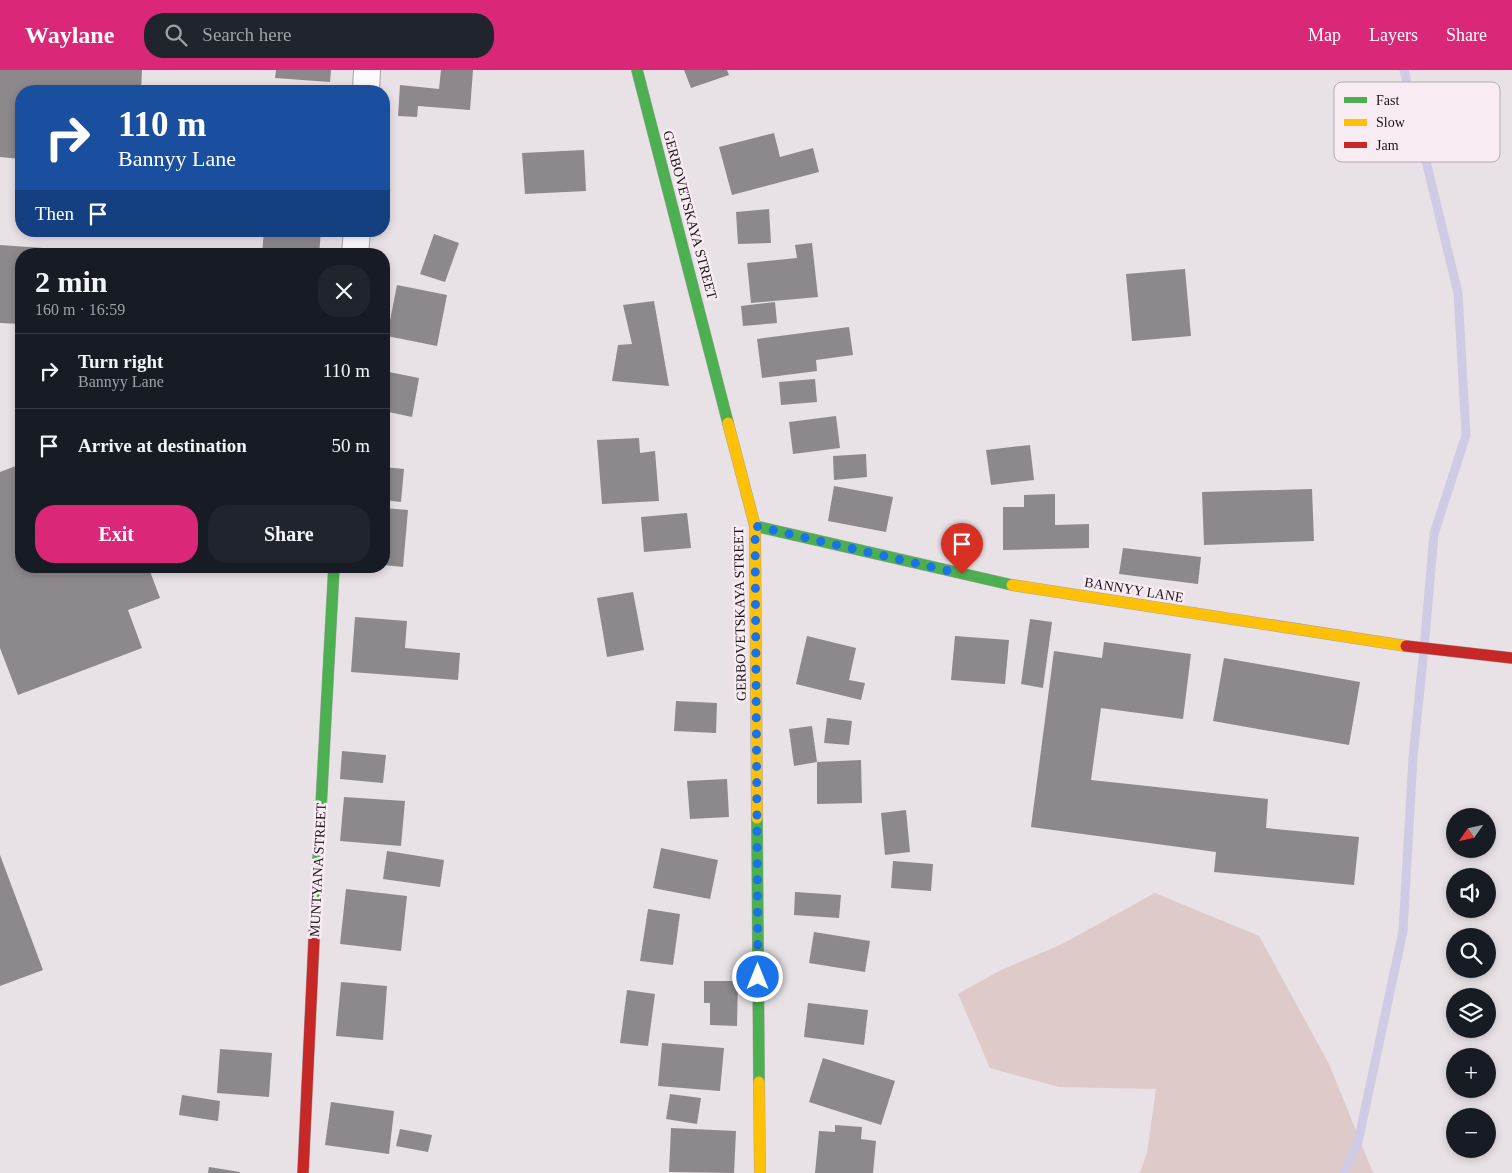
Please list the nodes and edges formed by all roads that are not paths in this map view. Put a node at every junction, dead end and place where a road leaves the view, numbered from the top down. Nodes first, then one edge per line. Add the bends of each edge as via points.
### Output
1 (368, 70) edge
2 (637, 70) edge
3 (367, 85) edge
4 (755, 526) junction
5 (334, 573) edge
6 (1512, 658) edge
7 (303, 1173) edge
8 (760, 1173) edge

1 - 3 street
2 - 4 street, GERBOVETSKAYA STREET
4 - 6 street, BANNYY LANE via 1019,588 1399,645
4 - 8 street, GERBOVETSKAYA STREET
5 - 7 street, MUNTYANA STREET

